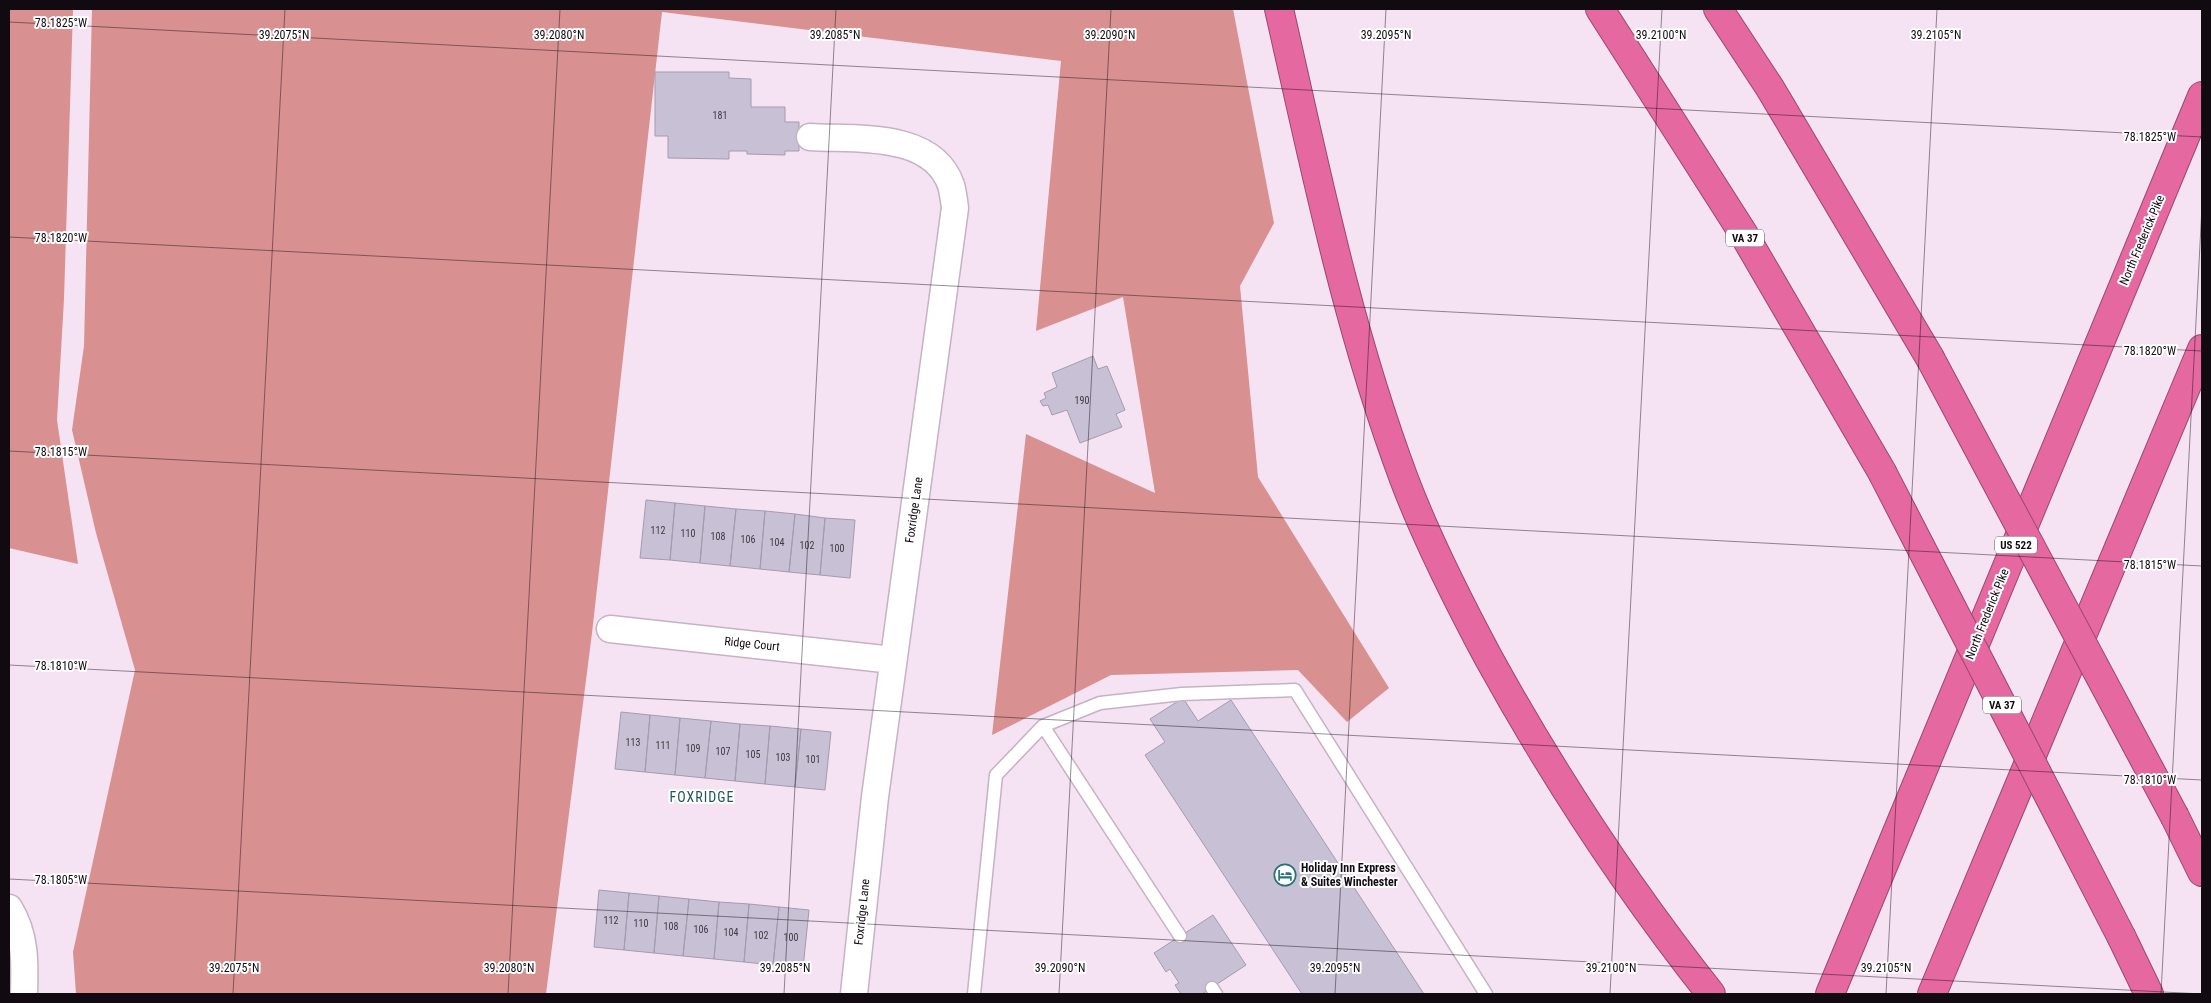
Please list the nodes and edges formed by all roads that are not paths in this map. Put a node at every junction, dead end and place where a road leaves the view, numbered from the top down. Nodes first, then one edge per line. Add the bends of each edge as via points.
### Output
1 (1279, 9) edge
2 (1600, 9) edge
3 (1718, 9) edge
4 (2202, 96) edge
5 (810, 137) dead end
6 (2202, 349) edge
7 (610, 629) dead end
8 (893, 660) junction
9 (1043, 726) junction
10 (2202, 872) edge
11 (9, 908) edge
12 (1180, 936) dead end
13 (24, 994) edge
14 (854, 994) edge
15 (974, 994) edge
16 (1486, 994) edge
17 (1711, 994) edge
18 (1830, 994) edge
19 (1932, 994) edge
20 (2149, 994) edge

1 - 17 highway via 1337,262 1366,363 1404,479 1448,582 1552,770 1608,855
2 - 20 highway, VA 37, bridge via 1742,233 1882,472
3 - 10 highway, bridge via 1770,88 1930,358
4 - 18 highway, North Frederick Pike / US 522
5 - 8 street, Foxridge Lane via 904,143 926,152 942,168 951,185 955,208
6 - 19 highway
7 - 8 street, Ridge Court
8 - 14 street, Foxridge Lane
9 - 12 lane
9 - 15 lane via 996,775
9 - 16 lane via 1100,703 1182,694 1295,690
11 - 13 street via 26,957

